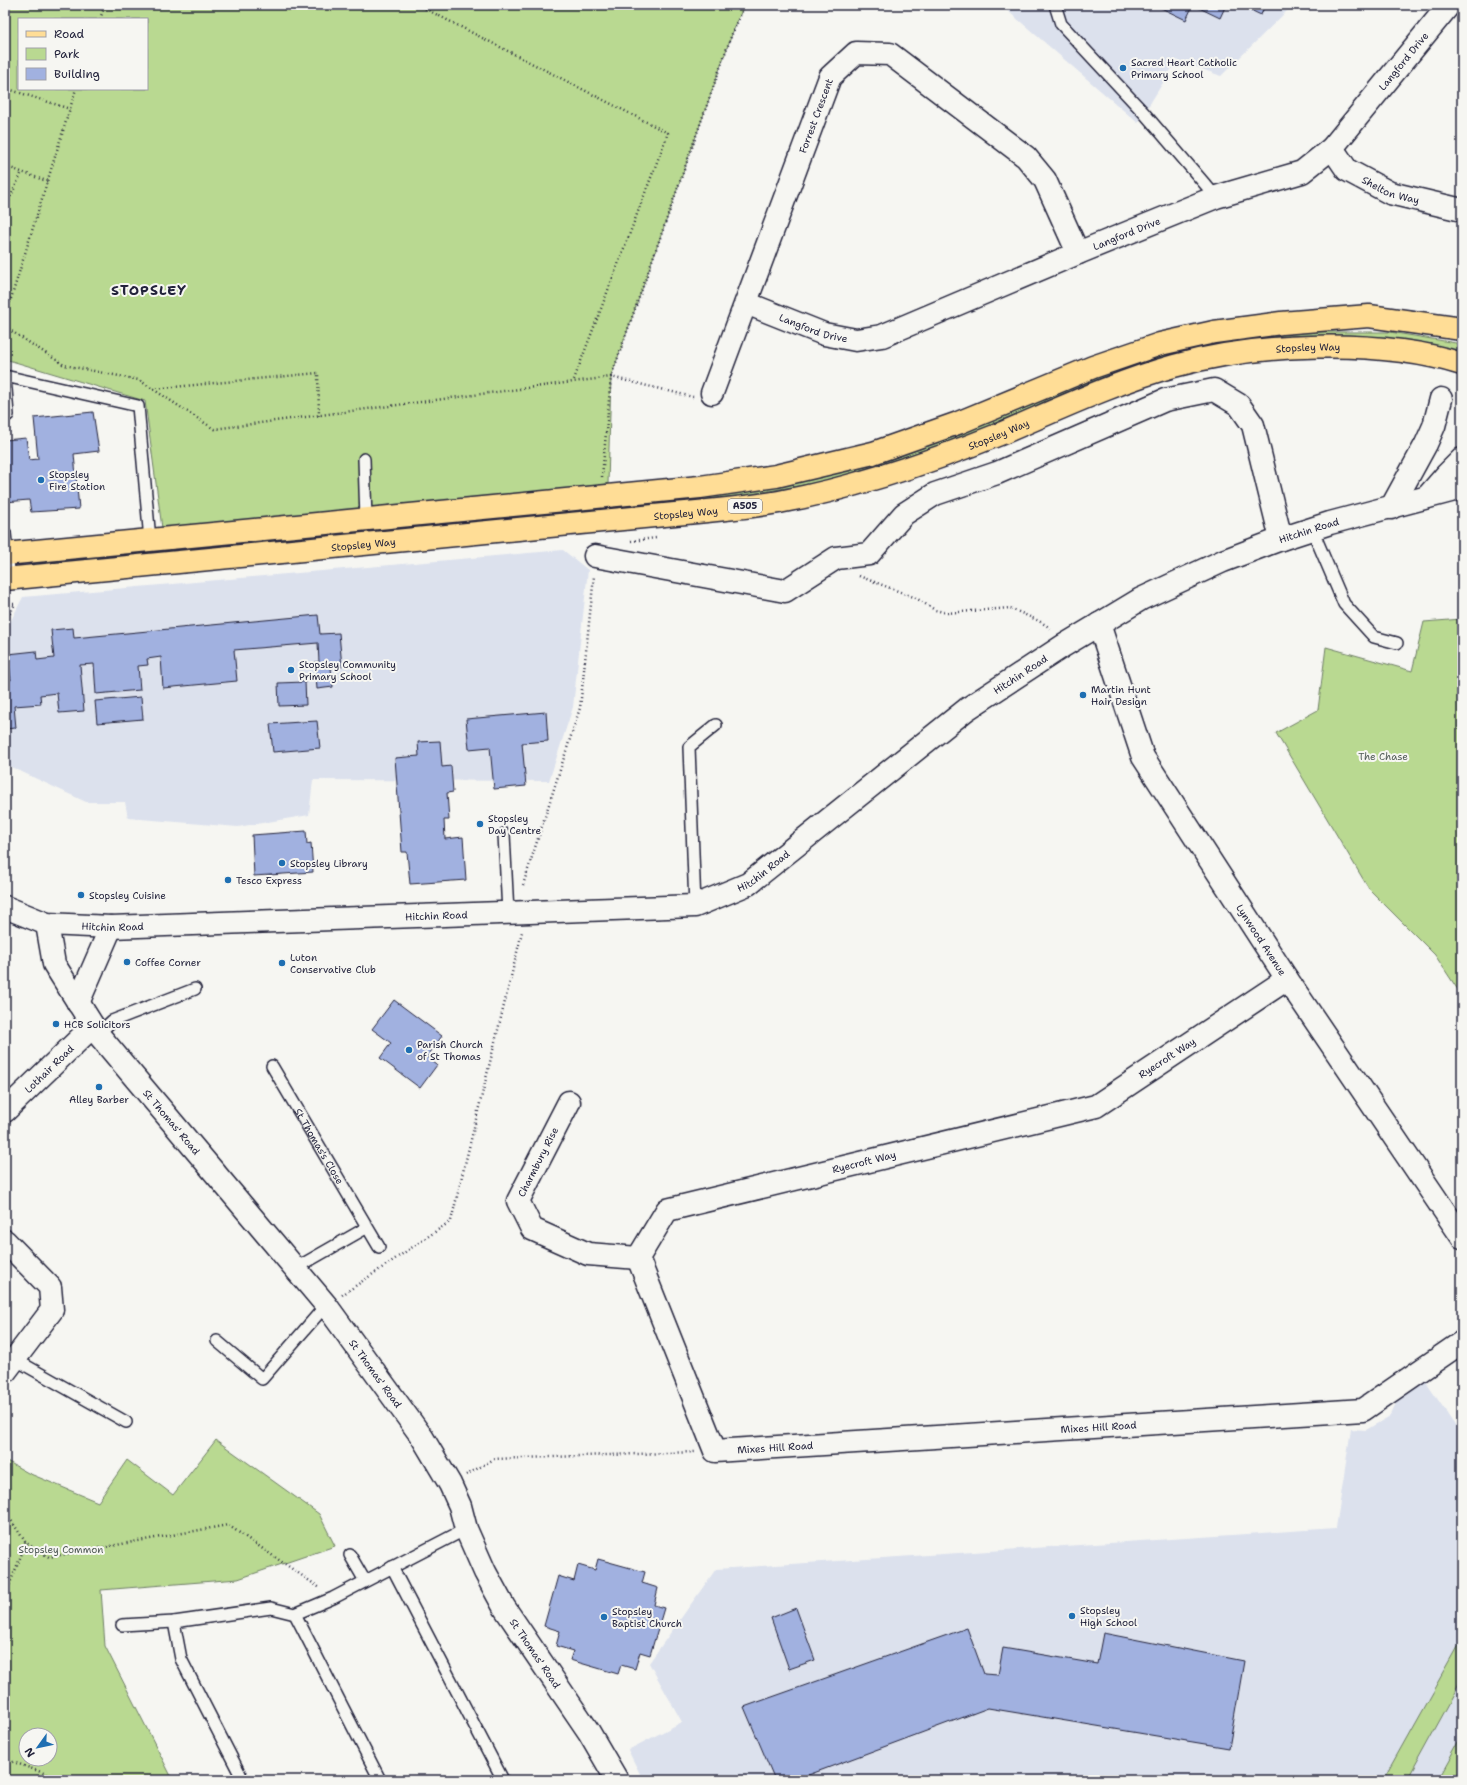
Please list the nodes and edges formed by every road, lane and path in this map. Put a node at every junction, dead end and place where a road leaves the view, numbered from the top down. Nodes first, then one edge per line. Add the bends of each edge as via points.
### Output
1 (105, 5) edge
2 (418, 5) edge
3 (744, 5) edge
4 (1055, 5) edge
5 (1449, 5) edge
6 (100, 18) edge
7 (5, 88) edge
8 (76, 90) edge
9 (70, 109) junction
10 (1332, 148) junction
11 (5, 166) edge
12 (22, 172) junction
13 (49, 182) junction
14 (1216, 198) junction
15 (5, 202) edge
16 (1462, 210) edge
17 (1078, 253) junction
18 (746, 303) junction
19 (5, 318) edge
20 (5, 327) edge
21 (1462, 329) edge
22 (1462, 364) edge
23 (611, 377) junction
24 (573, 382) junction
25 (153, 389) junction
26 (712, 392) joint
27 (1441, 398) dead end
28 (8, 415) dead end
29 (319, 416) junction
30 (364, 459) dead end
31 (1462, 459) edge
32 (602, 480) dead end
33 (1462, 488) edge
34 (1427, 497) junction
35 (1391, 508) junction
36 (366, 519) junction
37 (1312, 529) junction
38 (655, 531) dead end
39 (1281, 539) junction
40 (150, 540) junction
41 (626, 542) dead end
42 (6, 547) edge
43 (595, 556) joint
44 (836, 558) junction
45 (7, 579) edge
46 (5, 604) edge
47 (5, 623) edge
48 (1099, 624) junction
49 (1397, 643) dead end
50 (1063, 646) junction
51 (716, 725) dead end
52 (504, 834) dead end
53 (522, 887) dead end
54 (695, 906) junction
55 (5, 907) edge
56 (517, 912) junction
57 (47, 924) junction
58 (111, 927) junction
59 (1287, 979) junction
60 (195, 989) dead end
61 (78, 1003) junction
62 (95, 1030) junction
63 (272, 1066) dead end
64 (568, 1102) dead end
65 (5, 1111) edge
66 (366, 1228) junction
67 (1462, 1237) edge
68 (5, 1241) edge
69 (379, 1247) dead end
70 (638, 1258) junction
71 (296, 1268) junction
72 (326, 1305) junction
73 (217, 1341) dead end
74 (1462, 1342) edge
75 (11, 1366) edge
76 (126, 1422) dead end
77 (715, 1451) junction
78 (450, 1484) junction
79 (5, 1510) edge
80 (466, 1529) junction
81 (26, 1543) junction
82 (350, 1555) dead end
83 (392, 1567) junction
84 (365, 1581) junction
85 (5, 1596) edge
86 (333, 1598) junction
87 (295, 1614) junction
88 (174, 1622) junction
89 (122, 1625) dead end
90 (5, 1759) edge
91 (63, 1780) edge
92 (243, 1780) edge
93 (380, 1780) edge
94 (503, 1780) edge
95 (617, 1780) edge

1 - 6 path
2 - 24 path via 668,133
3 - 23 path
4 - 14 lane via 1060,24 1154,124
5 - 10 street, Langford Drive
7 - 9 path
8 - 9 path
9 - 13 path
10 - 14 street, Langford Drive via 1302,172
10 - 16 street, Shelton Way via 1347,170 1390,193
11 - 12 path
12 - 13 path
12 - 15 path via 9,200
13 - 19 path
14 - 17 street, Langford Drive
17 - 18 street, Langford Drive via 882,336 856,340 824,334
17 - 18 street, Forrest Crescent via 1045,180 1026,157 890,54 856,53 830,77
18 - 26 street, Forrest Crescent
20 - 25 path via 64,365 139,380
21 - 36 main road via 1369,316 1281,323 1214,332 1160,344 1093,367 958,423 872,453 776,476 700,487
22 - 45 main road, Stopsley Way / A505 via 1409,352 1370,348 1270,349 1176,365 1122,382 1000,434 886,476 828,492 775,502
23 - 24 path
23 - 26 path via 701,399 705,391
23 - 32 path
24 - 29 path
25 - 29 path via 214,429
25 - 29 path via 318,373
27 - 35 street via 1429,438
28 - 40 lane via 6,376 138,406
30 - 36 lane
31 - 34 street
33 - 34 street, Hitchin Road
34 - 35 street, Hitchin Road
35 - 37 street, Hitchin Road
36 - 40 main road
37 - 39 street, Hitchin Road
37 - 49 lane via 1344,604 1374,637
38 - 41 path via 656,538
39 - 44 street via 1253,426 1239,405 1214,390 1165,400 997,473 935,494 904,514 869,554
39 - 48 street, Hitchin Road via 1223,561 1141,599
40 - 42 main road
42 - 45 lane
43 - 44 street via 785,591
43 - 53 path via 594,589 580,708
44 - 50 path via 860,577 916,598 935,610 947,613 1010,608 1052,630
46 - 47 path via 15,604
48 - 50 street, Hitchin Road
48 - 59 street, Lynwood Avenue via 1143,757
50 - 54 street, Hitchin Road via 967,710 748,884
51 - 54 lane via 689,747
52 - 56 lane
54 - 56 street, Hitchin Road
55 - 57 street, Hitchin Road
56 - 58 street, Hitchin Road
56 - 72 path via 451,1221
57 - 58 street, Hitchin Road
57 - 61 street, St Thomas' Road via 54,964
58 - 61 street
59 - 67 street, Lynwood Avenue
59 - 70 street, Ryecroft Way via 1096,1106 667,1210
60 - 62 lane
61 - 62 street, St Thomas' Road
62 - 65 street, Lothair Road
62 - 71 street, St Thomas' Road
63 - 66 lane, St Thomas's Close
64 - 70 street, Charmbury Rise via 518,1201 532,1229 588,1254
66 - 69 lane, St Thomas's Close
66 - 71 lane
68 - 75 street via 50,1287 52,1310
70 - 77 street
71 - 72 street, St Thomas' Road
72 - 73 lane via 262,1379
72 - 78 street, St Thomas' Road via 422,1437
74 - 77 street, Mixes Hill Road via 1363,1410
75 - 76 lane
77 - 78 path via 494,1459
78 - 80 street, St Thomas' Road via 460,1506
79 - 81 path
80 - 83 lane
80 - 95 street, St Thomas' Road via 504,1607 589,1732
81 - 85 path
81 - 86 path via 49,1557 228,1525
82 - 84 lane
83 - 84 lane
83 - 94 lane
84 - 86 lane
86 - 87 lane
87 - 88 lane via 271,1608
87 - 93 lane
88 - 89 lane
88 - 92 lane via 182,1659
90 - 91 path

